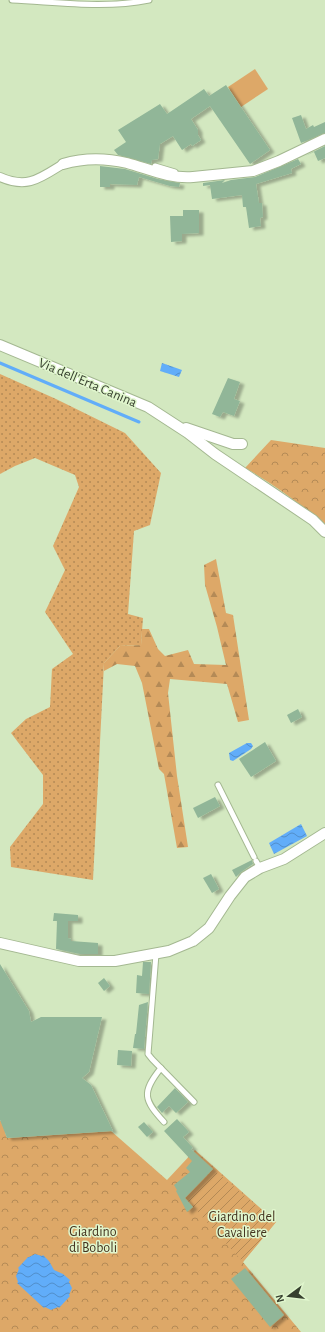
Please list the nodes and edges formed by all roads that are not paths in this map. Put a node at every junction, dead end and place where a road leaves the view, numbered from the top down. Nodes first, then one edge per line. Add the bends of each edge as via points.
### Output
1 (12, 0) edge
2 (149, 0) edge
3 (325, 139) edge
4 (63, 164) joint
5 (155, 166) dead end
6 (0, 177) edge
7 (193, 177) junction
8 (0, 345) edge
9 (173, 423) junction
10 (242, 444) dead end
11 (325, 532) edge
12 (218, 785) dead end
13 (325, 833) edge
14 (257, 862) junction
15 (0, 943) edge
16 (156, 954) junction
17 (160, 1068) junction
18 (194, 1102) dead end
19 (164, 1122) dead end

1 - 2 lane via 82,4 132,4
3 - 7 street via 253,171
4 - 6 street via 26,183 17,183
4 - 7 street via 105,159 172,176
5 - 7 lane
8 - 9 street, Via dell'Erta Canina via 148,407
9 - 10 street, Via dell'Erta Canina via 233,444
9 - 11 street, Via dell'Erta Canina via 313,520
12 - 14 lane
13 - 14 street via 284,859
14 - 16 street via 209,928 184,945
15 - 16 street via 79,961 115,961
16 - 17 lane via 148,1054
17 - 18 lane
17 - 19 lane via 150,1082 148,1095 151,1107

